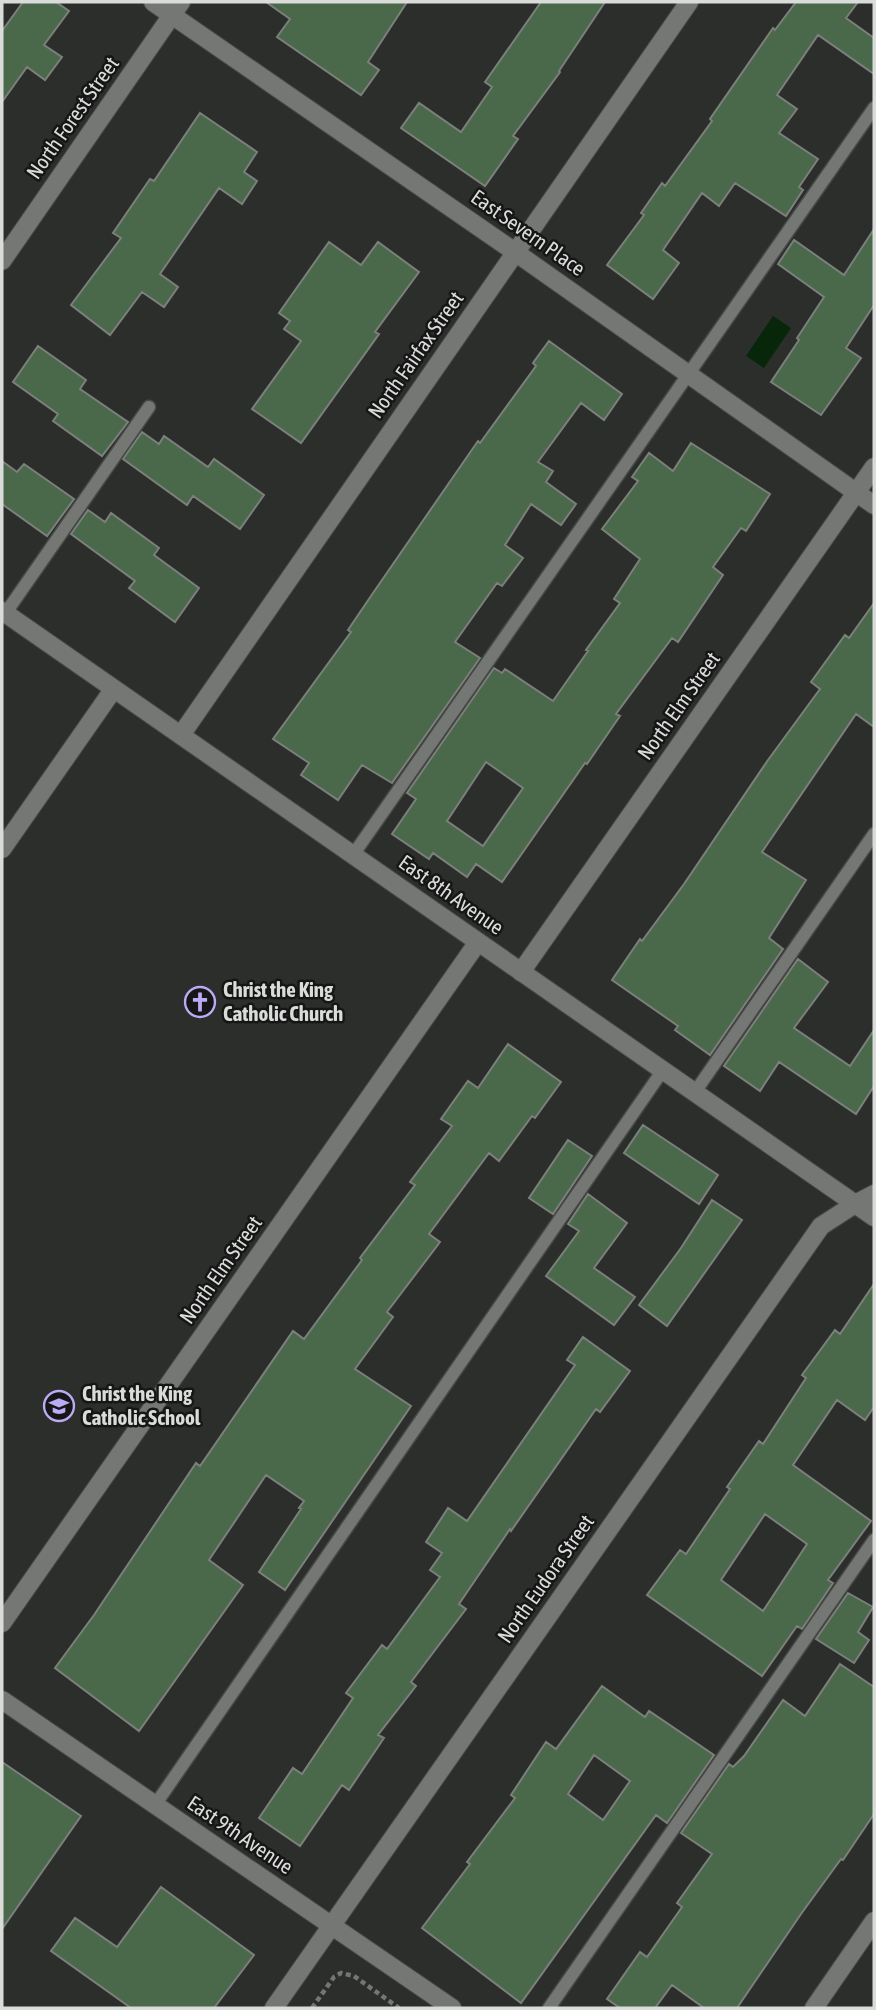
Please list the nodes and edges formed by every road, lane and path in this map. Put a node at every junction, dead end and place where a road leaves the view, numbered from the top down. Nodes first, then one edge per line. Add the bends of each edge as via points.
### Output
1 (153, 2) edge
2 (689, 2) edge
3 (176, 8) edge
4 (874, 108) edge
5 (515, 252) junction
6 (2, 261) edge
7 (690, 374) junction
8 (149, 407) dead end
9 (874, 467) edge
10 (856, 493) junction
11 (874, 505) edge
12 (3, 612) edge
13 (113, 690) junction
14 (181, 735) junction
15 (874, 834) edge
16 (2, 849) edge
17 (353, 855) junction
18 (478, 942) junction
19 (522, 972) junction
20 (663, 1070) junction
21 (695, 1092) junction
22 (874, 1194) edge
23 (855, 1204) junction
24 (874, 1217) edge
25 (874, 1540) edge
26 (2, 1623) edge
27 (2, 1700) edge
28 (155, 1805) junction
29 (874, 1921) edge
30 (332, 1924) junction
31 (274, 2008) edge
32 (313, 2008) edge
33 (399, 2008) edge
34 (452, 2008) edge
35 (549, 2008) edge
36 (814, 2008) edge

1 - 3 street, East Severn Place
2 - 5 street, North Fairfax Street
3 - 5 street, East Severn Place
3 - 6 street, North Forest Street
4 - 7 lane
5 - 7 street, East Severn Place
5 - 14 street, North Fairfax Street
7 - 10 street, East Severn Place
7 - 17 lane
8 - 12 lane
9 - 10 street, North Elm Street
10 - 11 street, East Severn Place
10 - 19 street, North Elm Street
12 - 13 street, East 8th Avenue
13 - 14 street, East 8th Avenue
13 - 16 street
14 - 17 street, East 8th Avenue
15 - 21 lane
17 - 18 street, East 8th Avenue
18 - 19 street, East 8th Avenue
18 - 26 street, North Elm Street
19 - 20 street, East 8th Avenue
20 - 21 street, East 8th Avenue
20 - 28 lane
21 - 23 street, East 8th Avenue
22 - 23 street, North Eudora Street
23 - 24 street, East 8th Avenue
23 - 30 street, North Eudora Street via 821,1226
25 - 35 lane
27 - 28 street, East 9th Avenue
28 - 30 street, East 9th Avenue
29 - 36 street
30 - 31 street, North Eudora Street
30 - 34 street, East 9th Avenue
32 - 33 path via 341,1973 354,1976

